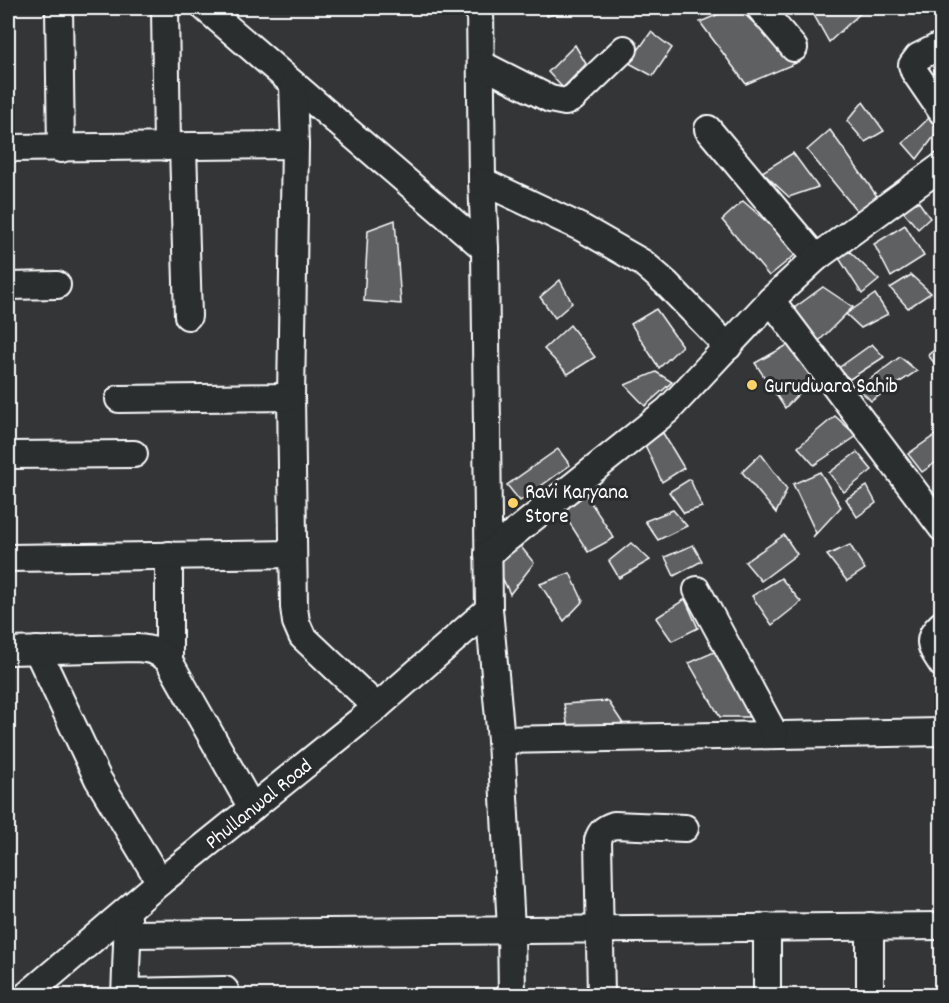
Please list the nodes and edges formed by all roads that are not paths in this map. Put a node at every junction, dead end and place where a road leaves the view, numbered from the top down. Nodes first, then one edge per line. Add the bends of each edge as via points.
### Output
1 (58, 8) edge
2 (165, 8) edge
3 (205, 8) edge
4 (480, 8) edge
5 (760, 8) edge
6 (942, 45) edge
7 (794, 48) dead end
8 (624, 49) dead end
9 (481, 64) junction
10 (293, 85) junction
11 (942, 112) edge
12 (708, 129) dead end
13 (295, 145) junction
14 (175, 147) junction
15 (8, 148) edge
16 (61, 149) junction
17 (942, 166) edge
18 (482, 181) junction
19 (485, 249) junction
20 (816, 258) junction
21 (57, 285) dead end
22 (8, 286) edge
23 (771, 300) junction
24 (189, 316) dead end
25 (728, 347) junction
26 (291, 397) junction
27 (118, 399) dead end
28 (134, 454) dead end
29 (8, 455) edge
30 (942, 528) edge
31 (292, 554) junction
32 (488, 554) junction
33 (169, 555) junction
34 (8, 558) edge
35 (697, 590) dead end
36 (489, 609) junction
37 (942, 624) edge
38 (37, 650) junction
39 (8, 651) edge
40 (170, 661) junction
41 (942, 664) edge
42 (376, 707) junction
43 (942, 732) edge
44 (775, 735) junction
45 (501, 740) junction
46 (252, 808) junction
47 (685, 828) dead end
48 (160, 882) junction
49 (128, 922) junction
50 (870, 926) junction
51 (942, 926) edge
52 (767, 927) junction
53 (510, 929) junction
54 (601, 929) junction
55 (225, 990) dead end
56 (125, 994) edge
57 (26, 996) edge
58 (512, 996) edge
59 (601, 996) edge
60 (767, 996) edge
61 (870, 996) edge

1 - 16 street
2 - 14 street
3 - 10 street
4 - 9 street
5 - 7 street
6 - 11 street via 918,57 912,65
8 - 9 street via 565,102 550,99
9 - 18 street
10 - 13 street
10 - 19 street
12 - 20 street
13 - 14 street
13 - 26 street
14 - 16 street
14 - 24 street
15 - 16 street
17 - 20 street
18 - 19 street
18 - 25 street via 643,262
19 - 32 street
20 - 23 street
21 - 22 street
23 - 25 street
23 - 30 street
25 - 32 street via 668,410
26 - 27 street
26 - 31 street
28 - 29 street
31 - 33 street
31 - 42 street via 294,607 302,636
32 - 36 street
33 - 34 street
33 - 40 street
35 - 44 street
36 - 42 street, Phullanwal Road
36 - 45 street
37 - 41 street via 930,639
38 - 39 street
38 - 40 street via 150,648
38 - 48 street via 98,779
40 - 46 street
42 - 46 street, Phullanwal Road
43 - 44 street
44 - 45 street
45 - 53 street
46 - 48 street, Phullanwal Road
47 - 54 street via 614,825 600,833
48 - 49 street, Phullanwal Road
49 - 53 street
49 - 56 street
49 - 57 street, Phullanwal Road
50 - 51 street
50 - 52 street
50 - 61 street
52 - 54 street
52 - 60 street
53 - 54 street
53 - 58 street
54 - 59 street
55 - 56 street

